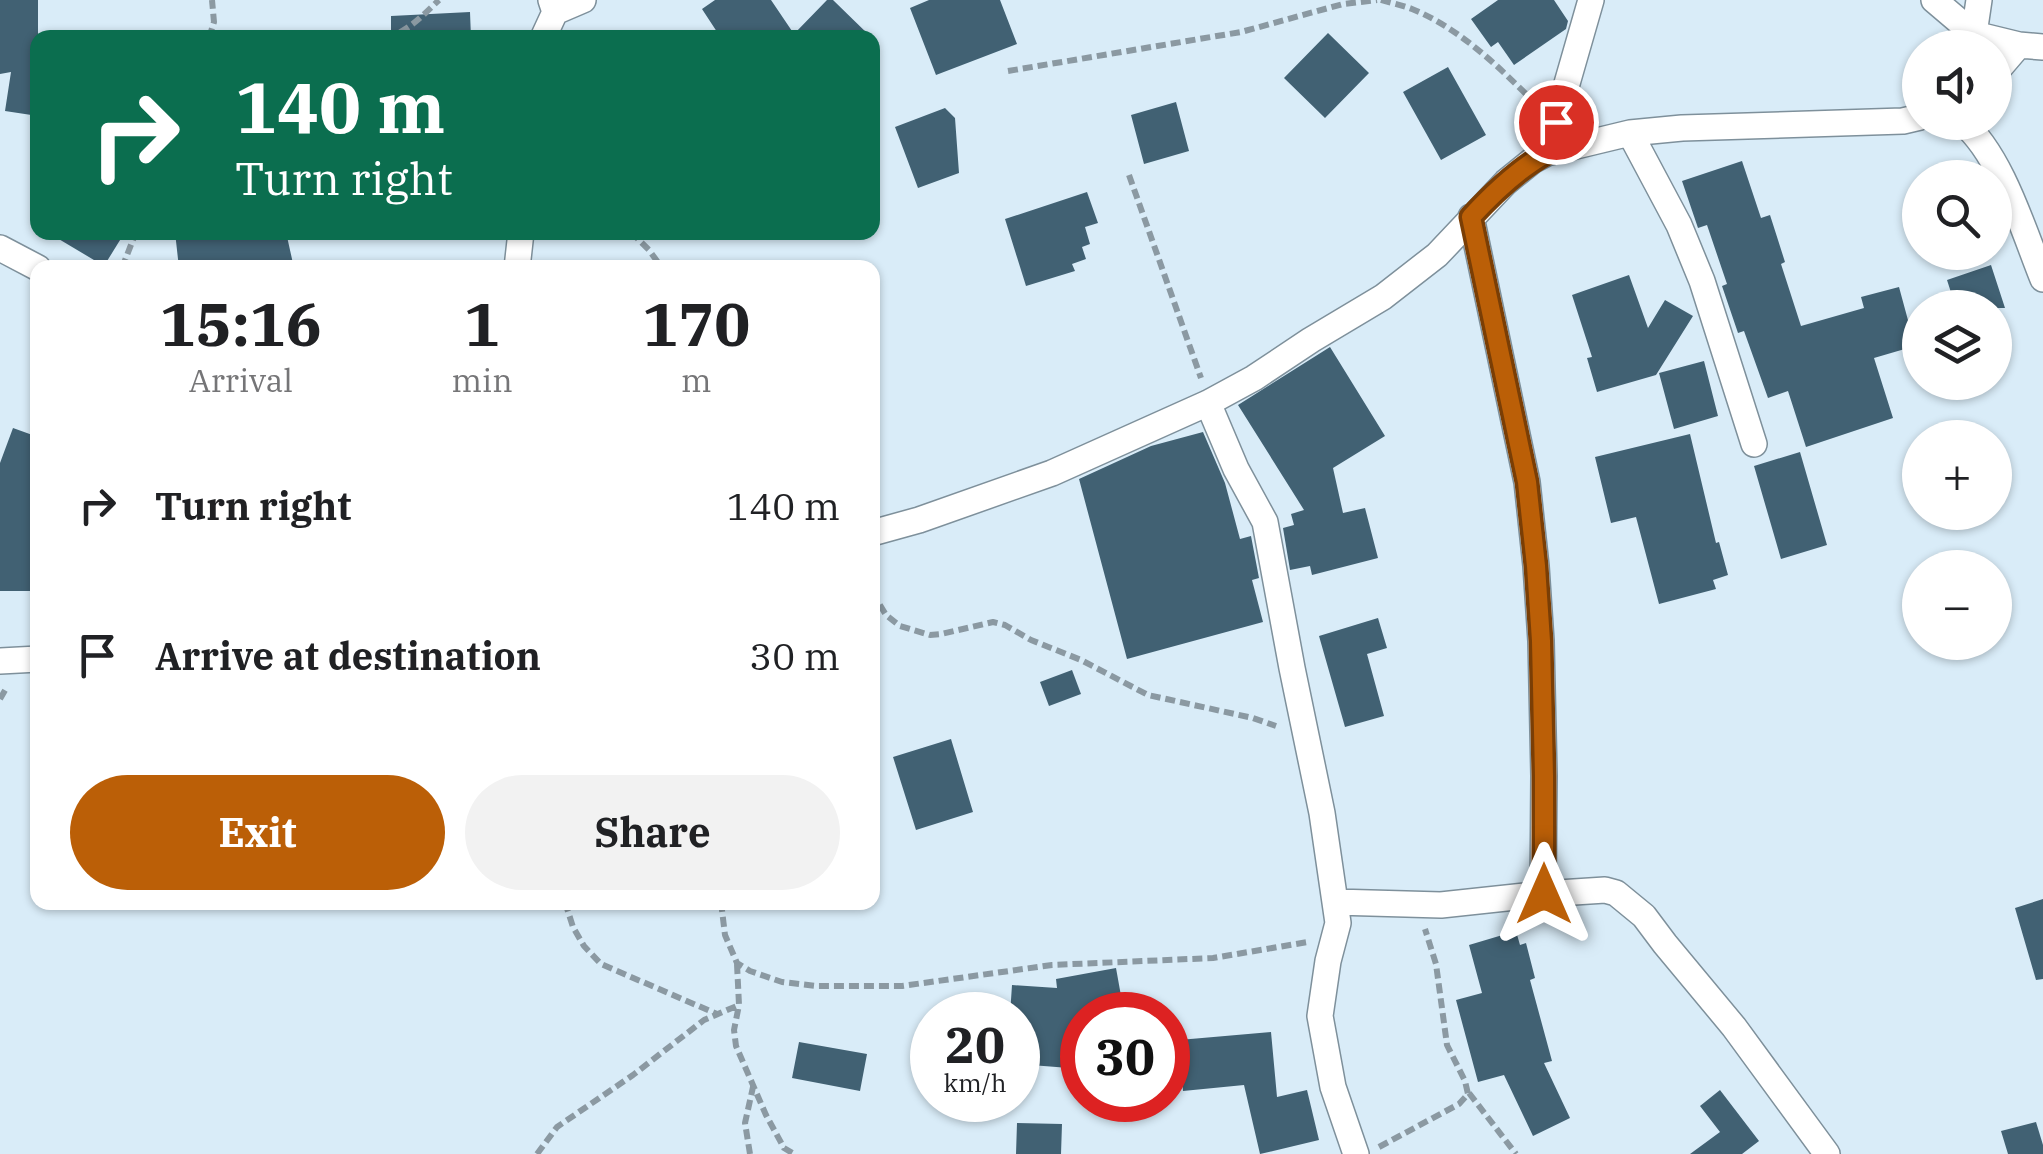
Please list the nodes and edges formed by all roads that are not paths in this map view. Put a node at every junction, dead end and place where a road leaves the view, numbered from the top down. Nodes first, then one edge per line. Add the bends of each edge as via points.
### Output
1 (583, 0) edge
2 (1590, 0) edge
3 (1934, 0) edge
4 (1979, 0) edge
5 (553, 6) edge
6 (546, 30) edge
7 (1969, 30) edge
8 (1975, 30) edge
9 (1902, 121) edge
10 (1630, 133) junction
11 (1980, 140) edge
12 (1547, 153) junction
13 (1471, 217) junction
14 (0, 248) edge
15 (30, 264) edge
16 (2043, 279) edge
17 (1208, 403) junction
18 (1754, 444) dead end
19 (880, 531) edge
20 (30, 659) edge
21 (0, 661) edge
22 (1544, 894) junction
23 (1335, 902) junction
24 (1356, 1154) edge
25 (1826, 1154) edge

1 - 5 street
2 - 12 street
3 - 7 street
4 - 8 street
5 - 6 street
9 - 10 street
10 - 12 street
10 - 18 street via 1702,282
11 - 16 street
12 - 13 street
13 - 17 street via 1383,297
13 - 22 street via 1527,482 1536,566
14 - 15 street
17 - 19 street via 1052,473
17 - 23 street via 1265,522
20 - 21 street
22 - 23 street via 1442,905
22 - 25 street via 1604,890 1630,902 1734,1027
23 - 24 street via 1338,923 1320,1016 1333,1087

